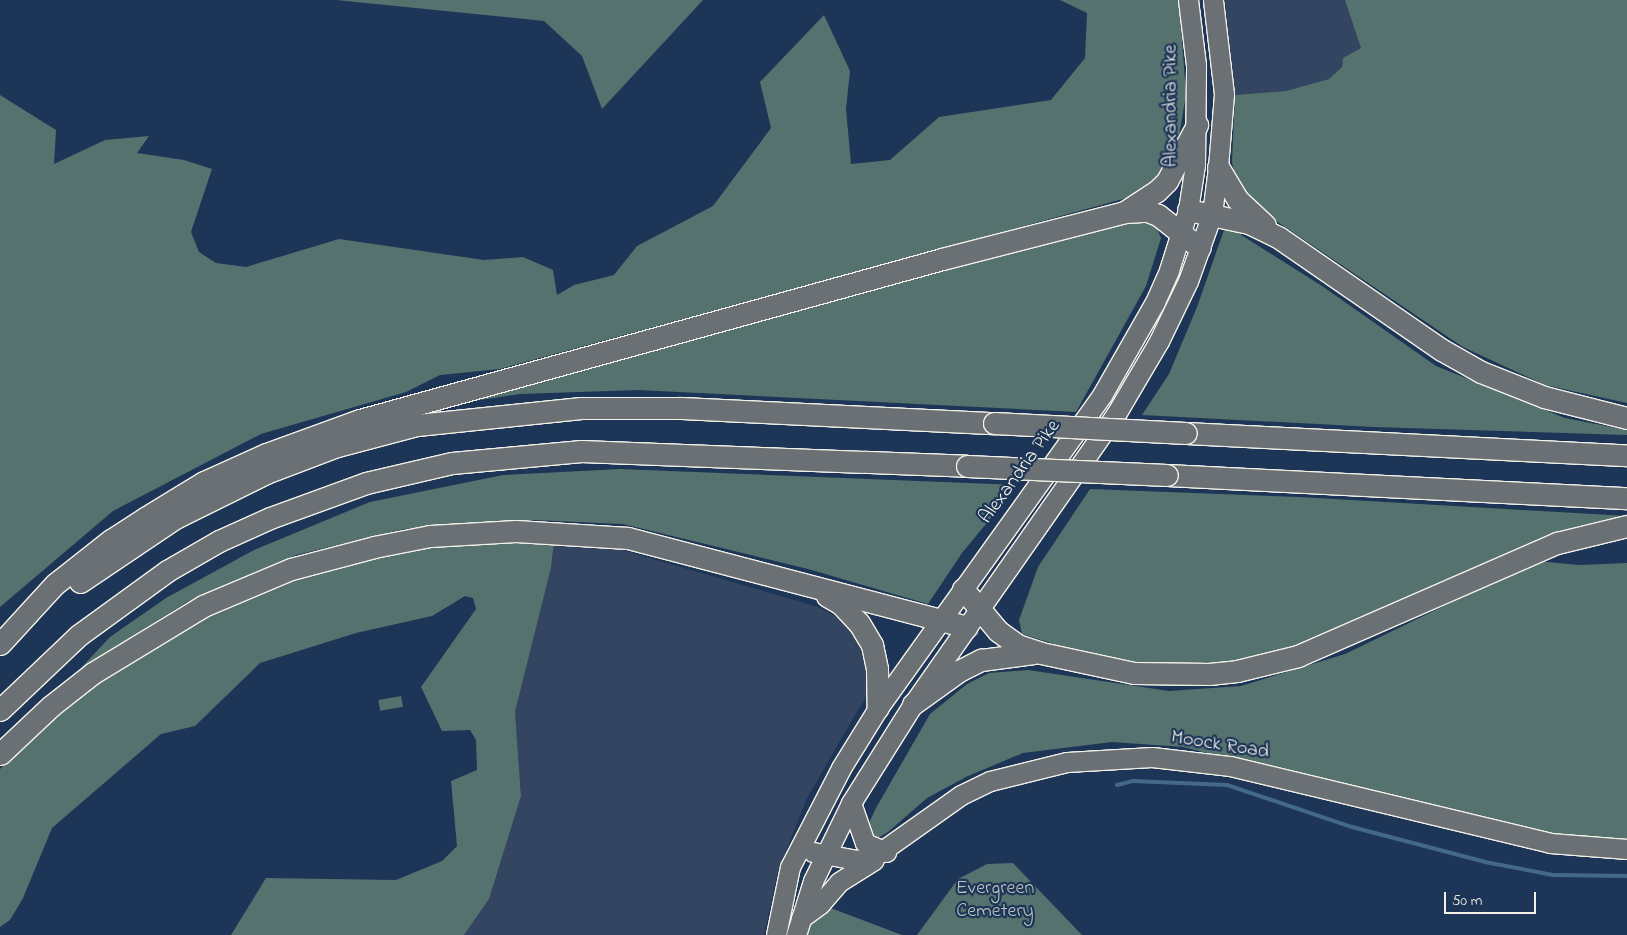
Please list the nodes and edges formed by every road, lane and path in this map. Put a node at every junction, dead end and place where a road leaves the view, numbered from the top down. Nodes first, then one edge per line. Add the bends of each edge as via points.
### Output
1 (1188, 0) edge
2 (1213, 0) edge
3 (1197, 125) junction
4 (1218, 168) junction
5 (1188, 210) junction
6 (1125, 212) junction
7 (1212, 214) junction
8 (1181, 232) junction
9 (1278, 237) junction
10 (1200, 248) junction
11 (1627, 418) edge
12 (1627, 455) edge
13 (1627, 498) edge
14 (1627, 526) edge
15 (812, 587) junction
16 (964, 589) junction
17 (979, 608) junction
18 (942, 618) junction
19 (967, 627) junction
20 (0, 644) edge
21 (0, 650) edge
22 (1041, 653) junction
23 (913, 704) junction
24 (878, 708) junction
25 (0, 710) edge
26 (0, 754) edge
27 (850, 803) junction
28 (806, 832) junction
29 (1627, 849) edge
30 (797, 850) junction
31 (886, 852) junction
32 (826, 853) junction
33 (799, 926) edge
34 (776, 935) edge

1 - 3 main road, Alexandria Pike via 1196,65
2 - 4 main road via 1224,94
3 - 5 main road, Alexandria Pike
3 - 6 highway via 1167,181 1157,192
4 - 7 main road
4 - 9 highway via 1238,200
5 - 7 highway
5 - 8 main road, Alexandria Pike
6 - 8 highway via 1147,211
6 - 20 highway via 914,266 360,420 266,454 204,482 111,540 55,584
7 - 9 highway via 1249,223
7 - 10 main road
8 - 10 highway
8 - 16 main road, Alexandria Pike via 1159,294 1123,364
9 - 11 highway via 1461,362 1544,397
10 - 17 main road via 1159,341 1126,398
12 - 21 highway, bridge via 682,408 590,408 418,425 337,446 266,473 175,518 98,568
13 - 25 highway, bridge via 581,451 452,463 366,483 270,518 219,541 167,571 79,635
14 - 22 highway via 1557,543 1353,634 1237,672 1167,675 1109,668
15 - 18 highway
15 - 24 highway via 842,604 872,645 877,669
15 - 26 highway via 628,538 570,532 473,532 374,546 292,569 202,606 93,673 51,706
16 - 17 highway
16 - 18 main road, Alexandria Pike
17 - 19 main road
17 - 22 highway via 1011,640
18 - 19 highway
18 - 24 main road, Alexandria Pike
19 - 23 main road
22 - 23 highway via 1005,654 981,660 959,670
23 - 27 main road
24 - 28 main road, Alexandria Pike
27 - 31 main road via 865,843
27 - 32 main road
28 - 30 main road, Alexandria Pike
28 - 32 main road
29 - 31 main road, Moock Road via 1550,843 1230,766 1152,757 1067,762 990,781 939,810
30 - 32 main road, Moock Road
30 - 34 main road, Alexandria Pike via 790,867
31 - 32 main road, Moock Road via 857,860
31 - 33 main road via 839,882
32 - 33 main road

